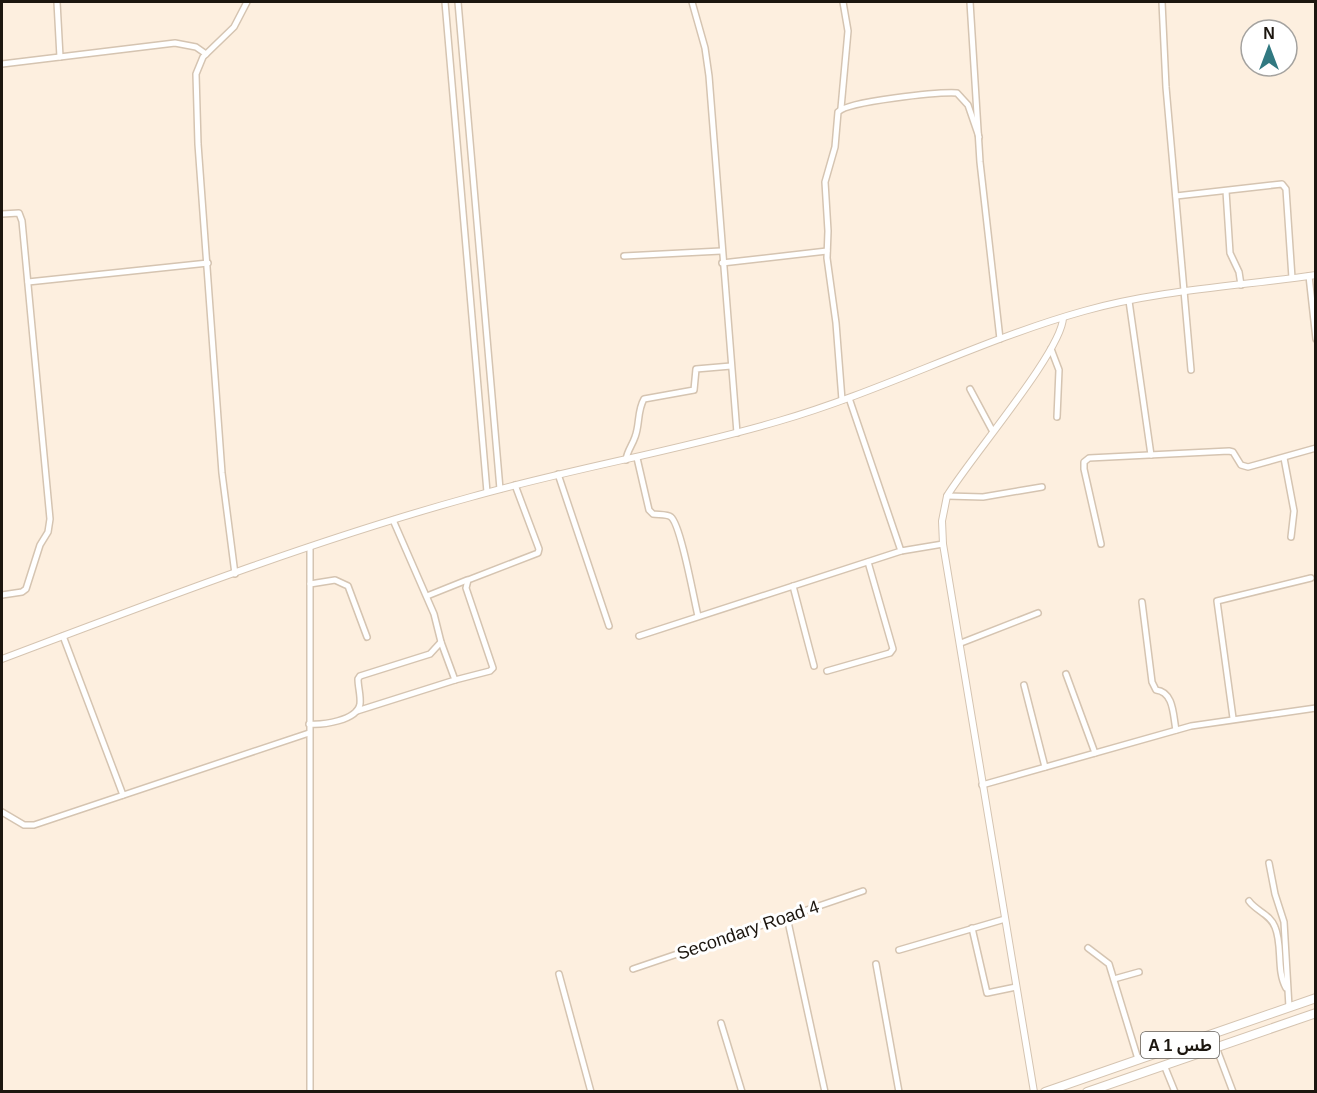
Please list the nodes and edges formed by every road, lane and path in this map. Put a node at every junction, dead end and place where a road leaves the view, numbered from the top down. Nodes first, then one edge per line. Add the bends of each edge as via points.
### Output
1 (57, 2) edge
2 (247, 2) edge
3 (446, 2) edge
4 (458, 2) edge
5 (692, 2) edge
6 (843, 2) edge
7 (970, 2) edge
8 (1162, 2) edge
9 (206, 54) junction
10 (60, 57) junction
11 (2, 64) edge
12 (841, 108) junction
13 (980, 137) junction
14 (1226, 191) junction
15 (1176, 196) junction
16 (2, 214) edge
17 (721, 251) junction
18 (827, 251) junction
19 (624, 256) dead end
20 (208, 263) junction
21 (722, 263) junction
22 (1312, 276) edge
23 (1292, 278) junction
24 (28, 282) junction
25 (1241, 285) junction
26 (1184, 293) junction
27 (1129, 301) junction
28 (1064, 318) junction
29 (1000, 339) junction
30 (1316, 339) edge
31 (1051, 350) junction
32 (731, 366) junction
33 (1191, 370) dead end
34 (970, 389) dead end
35 (846, 399) junction
36 (1057, 417) dead end
37 (992, 430) junction
38 (737, 433) junction
39 (1316, 448) edge
40 (1151, 455) junction
41 (637, 458) junction
42 (1284, 458) junction
43 (626, 460) junction
44 (558, 474) junction
45 (515, 485) junction
46 (1042, 487) dead end
47 (500, 489) junction
48 (487, 492) junction
49 (947, 496) junction
50 (393, 519) junction
51 (1291, 537) dead end
52 (943, 544) junction
53 (1101, 544) dead end
54 (310, 547) junction
55 (901, 551) junction
56 (868, 562) junction
57 (235, 574) junction
58 (1311, 578) dead end
59 (468, 580) junction
60 (310, 584) junction
61 (793, 586) junction
62 (2, 595) edge
63 (427, 596) junction
64 (1142, 602) dead end
65 (1038, 613) dead end
66 (698, 616) junction
67 (609, 626) dead end
68 (63, 636) junction
69 (639, 636) dead end
70 (367, 637) dead end
71 (441, 642) junction
72 (961, 643) junction
73 (2, 659) edge
74 (813, 666) dead end
75 (827, 671) dead end
76 (1066, 674) dead end
77 (455, 681) junction
78 (1024, 685) dead end
79 (1316, 708) edge
80 (357, 711) junction
81 (1233, 718) junction
82 (309, 724) junction
83 (1176, 730) junction
84 (309, 733) junction
85 (1095, 753) junction
86 (1045, 767) junction
87 (982, 785) junction
88 (123, 795) junction
89 (2, 812) edge
90 (1269, 863) dead end
91 (863, 891) dead end
92 (1249, 901) dead end
93 (787, 917) junction
94 (1005, 919) junction
95 (972, 928) junction
96 (1088, 948) dead end
97 (898, 950) dead end
98 (876, 964) dead end
99 (633, 969) dead end
100 (1139, 972) dead end
101 (559, 975) dead end
102 (1114, 978) junction
103 (1016, 987) junction
104 (1287, 990) junction
105 (1316, 998) edge
106 (1289, 1007) junction
107 (1316, 1013) edge
108 (721, 1023) dead end
109 (1216, 1047) junction
110 (1137, 1059) junction
111 (1164, 1065) junction
112 (310, 1092) edge
113 (591, 1092) edge
114 (742, 1092) edge
115 (825, 1092) edge
116 (899, 1092) edge
117 (1034, 1092) edge
118 (1045, 1092) edge
119 (1087, 1092) edge
120 (1175, 1092) edge
121 (1233, 1092) edge

1 - 10 street
2 - 9 street via 234,27
3 - 48 street
4 - 47 street
5 - 17 street via 709,76
6 - 12 street via 848,31
7 - 13 street
8 - 15 street
9 - 10 street via 196,47 175,43
9 - 20 street via 196,74
10 - 11 street
12 - 13 street via 957,93 968,105
12 - 18 street via 826,173
13 - 29 street
14 - 15 street
14 - 23 street via 1284,186
14 - 25 street via 1230,253
15 - 26 street
16 - 24 street via 16,212 21,216
17 - 19 street
17 - 21 street
18 - 21 street
18 - 35 street
20 - 24 street
20 - 57 street via 222,473
21 - 32 street
22 - 23 street
22 - 30 street
23 - 25 street
24 - 62 street via 49,526 26,589
25 - 26 street
26 - 27 street
26 - 33 street
27 - 28 street
27 - 40 street
28 - 29 street
28 - 31 street
29 - 35 street
31 - 36 street via 1059,370
31 - 37 street
32 - 38 street
32 - 43 street via 696,369 694,390 644,399
34 - 37 street
35 - 38 street
35 - 55 street
37 - 49 street
38 - 41 street
39 - 42 street
40 - 42 street via 1229,451 1244,467
40 - 53 street via 1093,457 1084,462
41 - 43 street
41 - 66 street via 649,510 669,515 679,533
42 - 51 street via 1294,511
43 - 44 street
44 - 45 street
44 - 67 street
45 - 47 street
45 - 59 street via 538,553
46 - 49 street via 983,497
47 - 48 street
48 - 50 street
49 - 52 street
50 - 54 street
50 - 63 street
52 - 55 street
52 - 72 street
54 - 57 street
54 - 60 street
55 - 56 street
56 - 61 street
56 - 75 street via 893,649
57 - 68 street
58 - 81 street via 1217,601
59 - 63 street
59 - 77 street via 466,588 493,668
60 - 70 street via 335,580 348,586
60 - 82 street
61 - 66 street
61 - 74 street
63 - 71 street
64 - 83 street via 1152,682 1156,690 1169,695
65 - 72 street
66 - 69 street
68 - 73 street
68 - 88 street
71 - 77 street
71 - 80 street via 430,654 360,676
72 - 87 street
76 - 85 street
77 - 80 street
78 - 86 street
79 - 81 street
80 - 82 street via 324,724
81 - 83 street
82 - 84 street
83 - 85 street
84 - 88 street
84 - 112 street
85 - 86 street
86 - 87 street
87 - 94 street
88 - 89 street via 27,826
90 - 104 street via 1284,922
91 - 93 street, Secondary Road 4
92 - 104 street via 1275,927 1282,980
93 - 99 street, Secondary Road 4
93 - 115 street
94 - 95 street
94 - 103 street
95 - 97 street
95 - 103 street via 987,993
96 - 102 street via 1109,964
98 - 116 street
100 - 102 street
101 - 113 street
102 - 110 street
103 - 117 street
104 - 106 street
105 - 106 highway, A 1 طس
106 - 110 highway, A 1 طس
107 - 109 highway, A 1 طس
108 - 114 street
109 - 111 highway, A 1 طس
109 - 121 street
110 - 118 highway, A 1 طس
111 - 119 highway, A 1 طس
111 - 120 street

